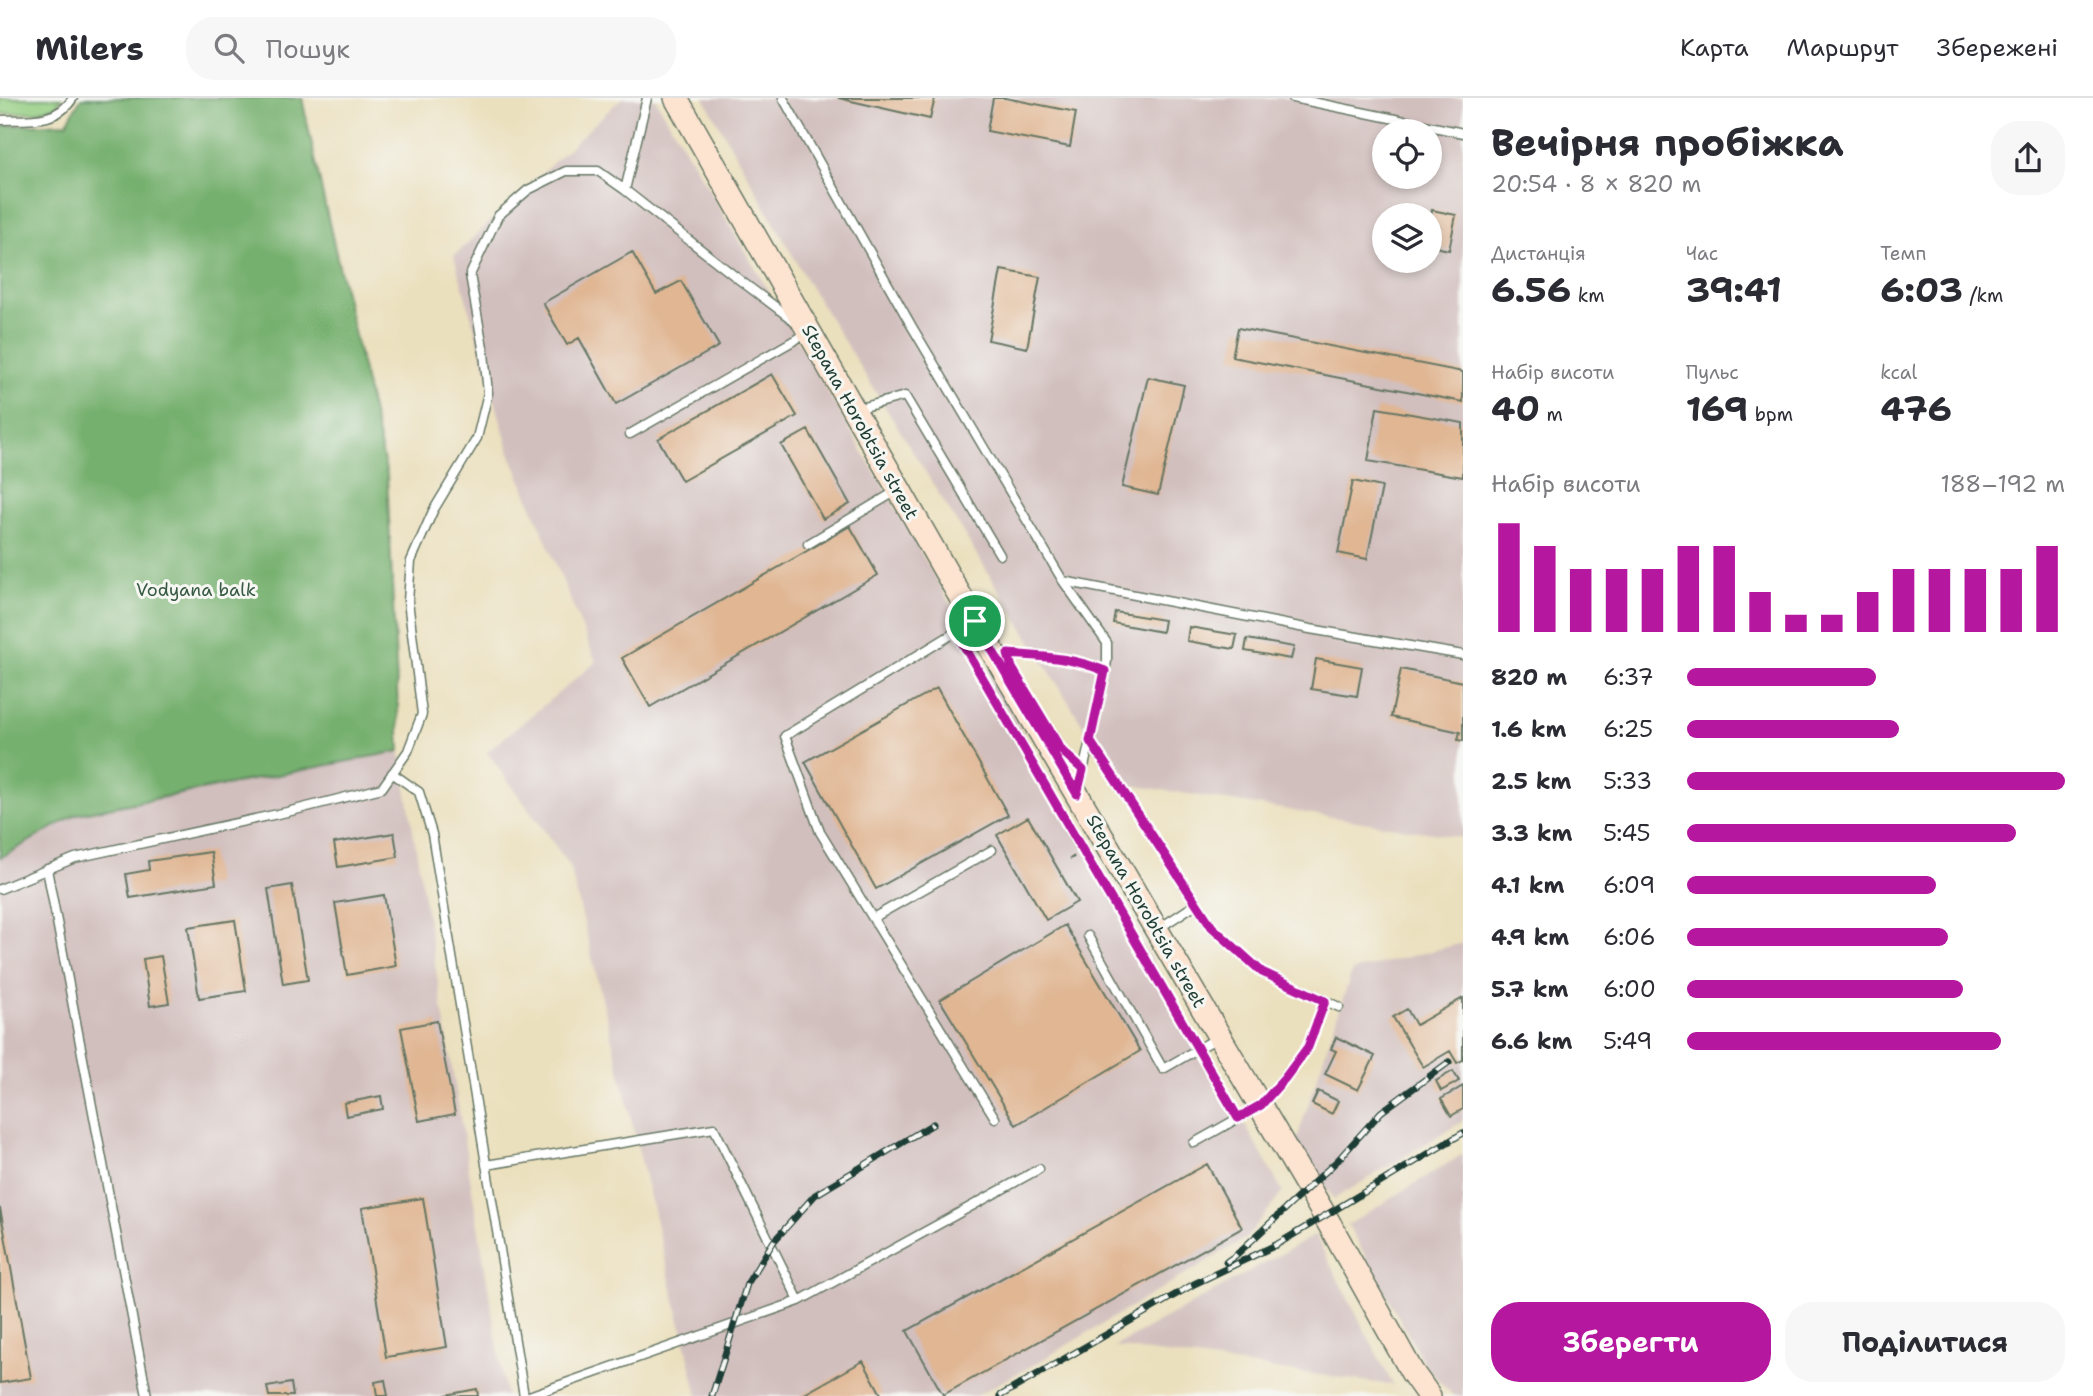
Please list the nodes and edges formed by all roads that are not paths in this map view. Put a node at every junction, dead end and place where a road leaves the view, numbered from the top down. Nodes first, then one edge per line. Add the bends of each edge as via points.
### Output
1 (73, 98) edge
2 (646, 98) edge
3 (676, 98) edge
4 (783, 98) edge
5 (1293, 98) edge
6 (0, 120) edge
7 (1463, 133) edge
8 (625, 190) junction
9 (810, 332) junction
10 (854, 410) junction
11 (630, 434) dead end
12 (899, 489) junction
13 (808, 544) dead end
14 (1000, 555) dead end
15 (1063, 581) junction
16 (965, 626) junction
17 (1463, 655) edge
18 (1090, 741) junction
19 (392, 773) junction
20 (1077, 794) junction
21 (992, 850) dead end
22 (47, 869) junction
23 (0, 889) edge
24 (1196, 904) junction
25 (873, 918) junction
26 (1157, 929) junction
27 (1088, 936) dead end
28 (1339, 1007) dead end
29 (1220, 1037) junction
30 (1261, 1105) junction
31 (995, 1118) dead end
32 (1194, 1143) dead end
33 (486, 1165) junction
34 (1039, 1169) dead end
35 (799, 1301) junction
36 (147, 1396) edge
37 (526, 1396) edge
38 (1429, 1396) edge

1 - 6 lane via 60,114 50,118
2 - 8 lane
3 - 9 main road, Stepana Horobtsia street
4 - 15 lane
5 - 7 lane
8 - 9 lane
8 - 19 lane via 598,172 566,171 528,190 498,216 470,275 488,393 477,438 433,511 411,561 408,601 422,714 408,751
9 - 10 main road, Stepana Horobtsia street
9 - 11 lane
10 - 12 main road, Stepana Horobtsia street
10 - 14 lane via 905,396
12 - 13 lane
12 - 16 main road, Stepana Horobtsia street
15 - 17 lane
15 - 18 lane via 1107,643
16 - 20 main road, Stepana Horobtsia street
16 - 25 lane via 785,736 820,832
18 - 20 lane
18 - 24 lane
19 - 22 lane via 382,788 75,858
19 - 33 lane via 419,792 432,834
20 - 26 main road, Stepana Horobtsia street
21 - 25 lane
22 - 23 lane
22 - 36 lane
24 - 26 lane
24 - 28 lane via 1212,927 1262,972
25 - 31 lane
26 - 29 main road, Stepana Horobtsia street
27 - 29 lane via 1163,1069
29 - 30 main road, Stepana Horobtsia street
30 - 32 lane
30 - 38 main road, Stepana Horobtsia street
33 - 35 lane via 714,1128
33 - 37 lane
34 - 35 lane
35 - 37 lane

